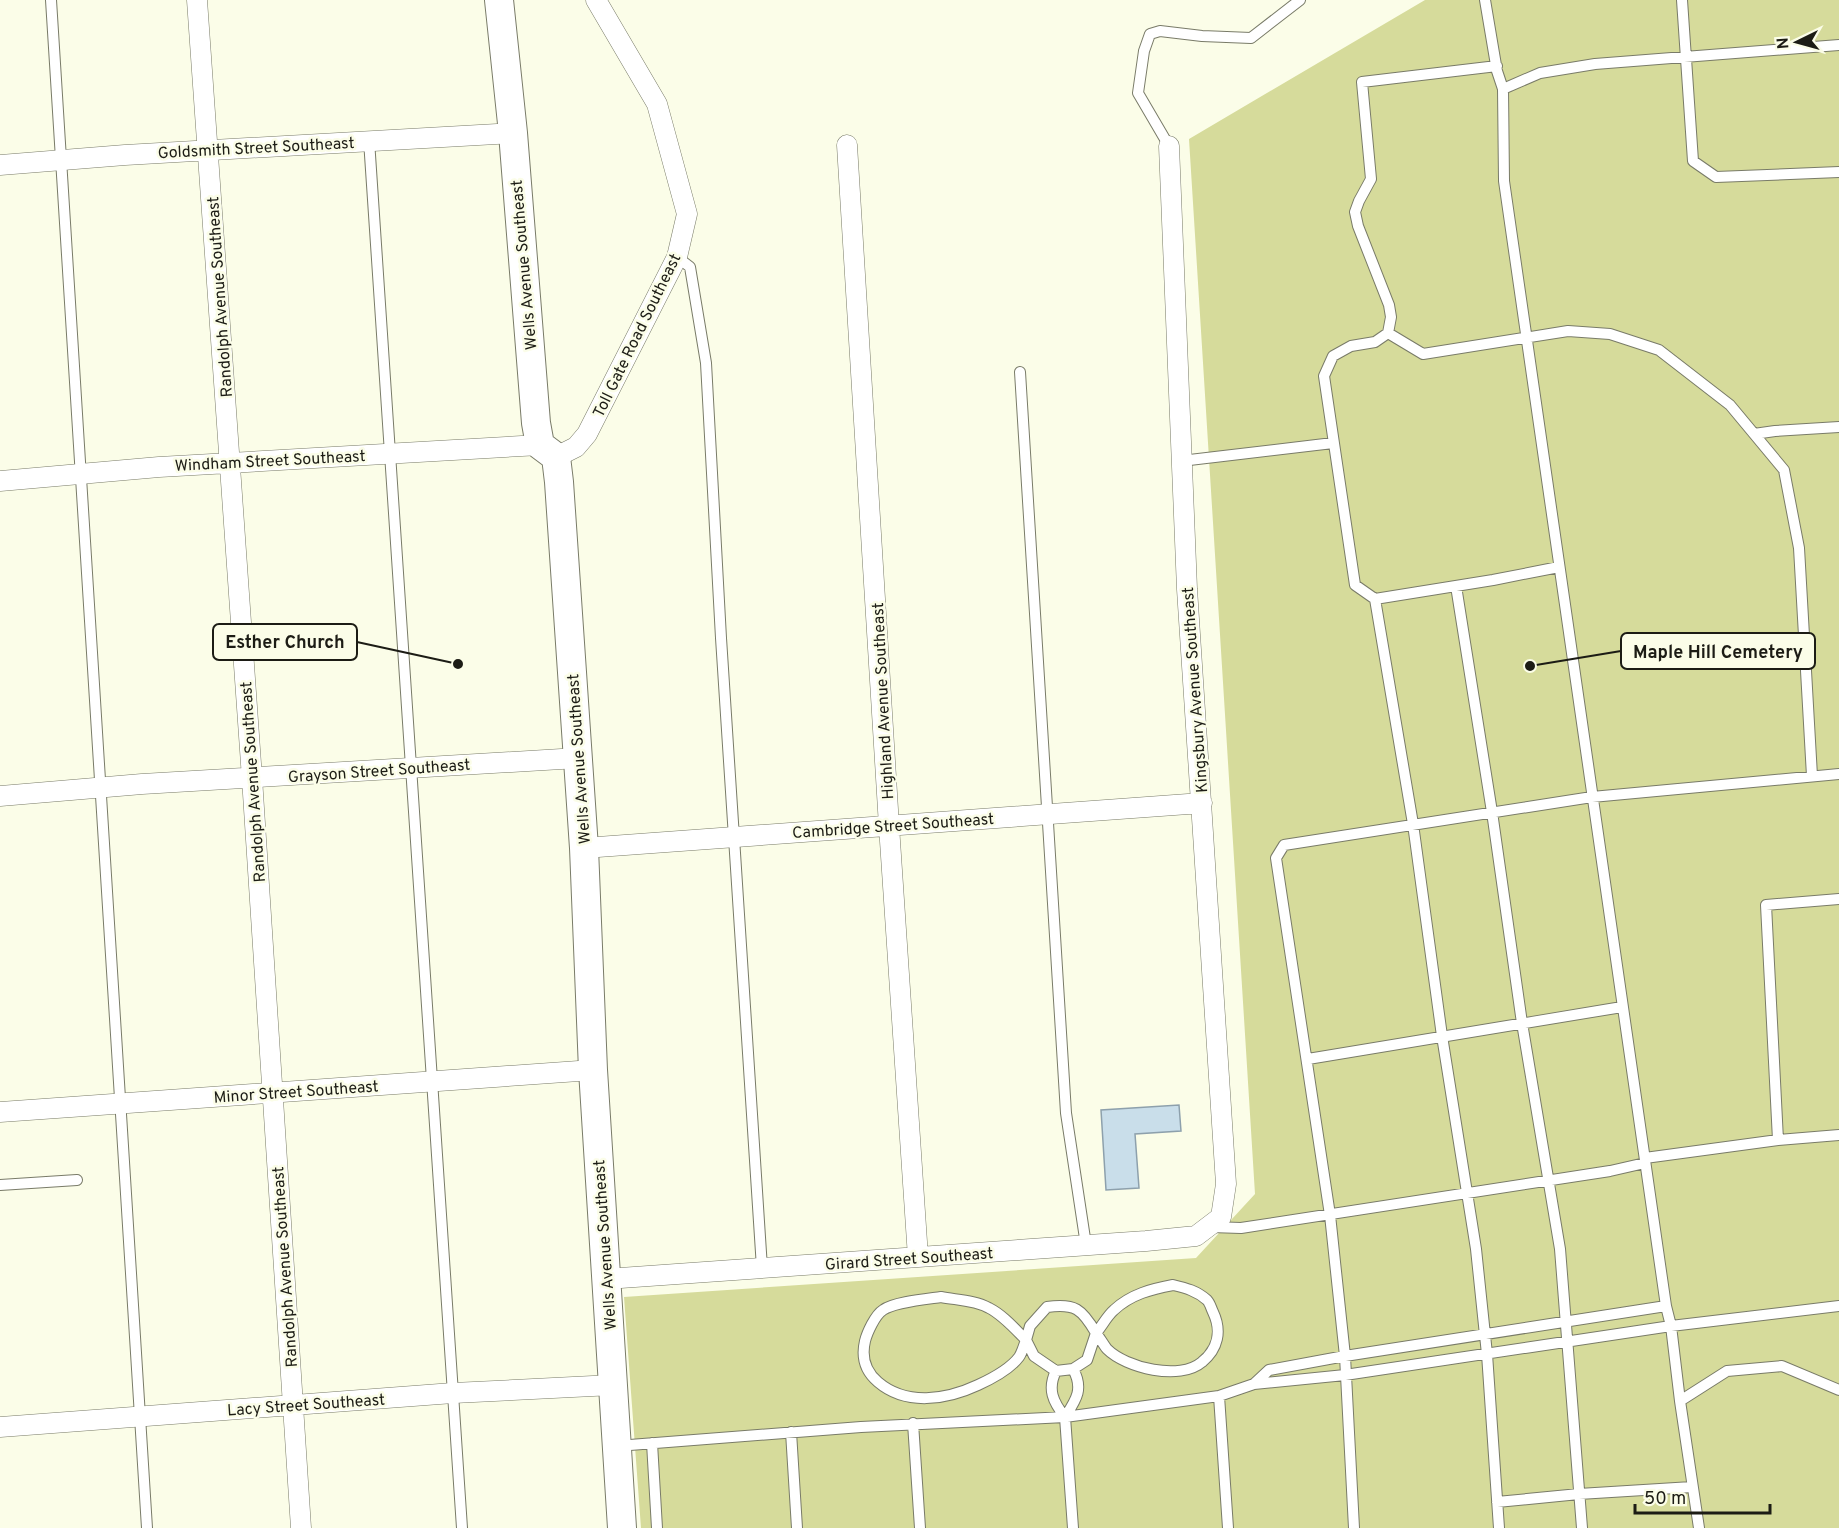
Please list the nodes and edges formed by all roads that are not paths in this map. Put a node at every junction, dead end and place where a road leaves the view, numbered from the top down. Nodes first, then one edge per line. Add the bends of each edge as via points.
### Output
1 (51, 0) edge
2 (197, 0) edge
3 (499, 0) edge
4 (596, 0) edge
5 (1300, 0) edge
6 (1485, 0) edge
7 (1682, 0) edge
8 (1839, 45) edge
9 (1686, 56) junction
10 (1497, 66) junction
11 (1503, 89) junction
12 (513, 133) junction
13 (369, 140) junction
14 (847, 145) dead end
15 (1169, 146) joint
16 (208, 150) junction
17 (61, 160) junction
18 (0, 165) edge
19 (1839, 172) edge
20 (677, 257) junction
21 (1388, 333) junction
22 (1526, 337) junction
23 (1020, 372) dead end
24 (1839, 427) edge
25 (1754, 434) junction
26 (1333, 443) junction
27 (548, 451) junction
28 (390, 453) junction
29 (1181, 461) junction
30 (230, 463) junction
31 (80, 474) junction
32 (0, 481) edge
33 (1559, 567) junction
34 (1456, 586) junction
35 (1374, 599) junction
36 (578, 758) junction
37 (411, 768) junction
38 (1839, 774) edge
39 (1812, 776) junction
40 (252, 778) junction
41 (100, 789) junction
42 (0, 796) edge
43 (1593, 796) junction
44 (1202, 803) junction
45 (1492, 812) junction
46 (1047, 814) junction
47 (1413, 824) junction
48 (889, 826) junction
49 (734, 837) junction
50 (584, 848) junction
51 (1839, 899) edge
52 (1622, 1007) junction
53 (1522, 1023) junction
54 (1442, 1036) junction
55 (1308, 1059) junction
56 (593, 1070) junction
57 (432, 1081) junction
58 (272, 1093) junction
59 (120, 1104) junction
60 (0, 1112) edge
61 (1839, 1135) edge
62 (1778, 1140) junction
63 (1645, 1161) junction
64 (77, 1180) dead end
65 (1548, 1181) junction
66 (0, 1185) edge
67 (1466, 1194) junction
68 (1330, 1215) junction
69 (1208, 1226) junction
70 (1086, 1245) junction
71 (918, 1257) junction
72 (762, 1268) junction
73 (606, 1279) junction
74 (1666, 1306) junction
75 (1839, 1306) edge
76 (1567, 1323) junction
77 (1671, 1326) junction
78 (1096, 1333) junction
79 (1485, 1335) junction
80 (1026, 1340) junction
81 (1568, 1343) junction
82 (1487, 1354) junction
83 (1345, 1356) junction
84 (1073, 1369) junction
85 (1056, 1371) junction
86 (1345, 1375) junction
87 (1254, 1384) junction
88 (613, 1385) junction
89 (1839, 1390) edge
90 (453, 1393) junction
91 (1219, 1396) junction
92 (1680, 1401) junction
93 (293, 1406) junction
94 (140, 1416) junction
95 (1065, 1417) junction
96 (913, 1423) junction
97 (0, 1427) edge
98 (791, 1432) junction
99 (652, 1443) junction
100 (616, 1446) junction
101 (1692, 1487) junction
102 (1580, 1494) junction
103 (1497, 1502) junction
104 (147, 1528) edge
105 (301, 1528) edge
106 (462, 1528) edge
107 (622, 1528) edge
108 (657, 1528) edge
109 (797, 1528) edge
110 (920, 1528) edge
111 (1073, 1528) edge
112 (1228, 1528) edge
113 (1354, 1528) edge
114 (1499, 1528) edge
115 (1582, 1528) edge
116 (1699, 1528) edge

1 - 17 lane
2 - 16 street, Randolph Avenue Southeast
3 - 12 street, Wells Avenue Southeast
4 - 20 street, Toll Gate Road Southeast via 657,104 687,214
5 - 15 lane via 1251,38 1160,31 1150,34 1138,93
6 - 10 lane
7 - 9 lane
8 - 9 lane
9 - 11 lane via 1540,73
9 - 19 lane via 1693,161 1716,177
10 - 11 lane
10 - 21 lane via 1362,82 1371,179 1356,212 1389,305
11 - 22 lane via 1504,181
12 - 13 street, Goldsmith Street Southeast
12 - 27 street, Wells Avenue Southeast via 536,423
13 - 16 street, Goldsmith Street Southeast
13 - 28 lane
14 - 48 street, Highland Avenue Southeast
15 - 29 street, Kingsbury Avenue Southeast
16 - 17 street, Goldsmith Street Southeast
16 - 30 street, Randolph Avenue Southeast
17 - 18 street, Goldsmith Street Southeast
17 - 31 lane
20 - 27 street, Toll Gate Road Southeast via 587,434 576,447
20 - 49 lane via 690,267 706,363
21 - 22 lane via 1423,354
21 - 26 lane via 1375,342 1352,346 1333,356 1324,376
22 - 25 lane via 1568,331 1610,334 1659,350 1730,405
22 - 33 lane
23 - 46 lane
24 - 25 lane
25 - 39 lane via 1784,470 1799,548
26 - 29 lane
26 - 35 lane via 1354,585
27 - 28 street, Windham Street Southeast
27 - 36 street, Wells Avenue Southeast via 560,494
28 - 30 street, Windham Street Southeast
28 - 37 lane
29 - 44 street, Kingsbury Avenue Southeast
30 - 31 street, Windham Street Southeast
30 - 40 street, Randolph Avenue Southeast
31 - 32 street, Windham Street Southeast
31 - 41 lane
33 - 34 lane
33 - 43 lane
34 - 35 lane
34 - 45 lane
35 - 47 lane
36 - 37 street, Grayson Street Southeast
36 - 50 street, Wells Avenue Southeast
37 - 40 street, Grayson Street Southeast
37 - 57 lane
38 - 39 lane
39 - 43 lane
40 - 41 street, Grayson Street Southeast
40 - 58 street, Randolph Avenue Southeast
41 - 42 street, Grayson Street Southeast
41 - 59 lane
43 - 45 lane
43 - 52 lane
44 - 46 street, Cambridge Street Southeast
44 - 69 street, Kingsbury Avenue Southeast via 1226,1184 1221,1217
45 - 47 lane
45 - 53 lane
46 - 48 street, Cambridge Street Southeast
46 - 70 lane via 1066,1113
47 - 54 lane
47 - 55 lane via 1284,845 1276,858
48 - 49 street, Cambridge Street Southeast
48 - 71 street, Highland Avenue Southeast
49 - 50 street, Cambridge Street Southeast
49 - 72 lane
50 - 56 street, Wells Avenue Southeast
51 - 62 lane via 1766,905
52 - 53 lane
52 - 63 lane
53 - 54 lane
53 - 65 lane
54 - 55 lane
54 - 67 lane
55 - 68 lane
56 - 57 street, Minor Street Southeast
56 - 73 street, Wells Avenue Southeast
57 - 58 street, Minor Street Southeast
57 - 90 lane
58 - 59 street, Minor Street Southeast
58 - 93 street, Randolph Avenue Southeast
59 - 60 street, Minor Street Southeast
59 - 94 lane
61 - 62 lane
62 - 63 lane
63 - 65 lane
63 - 74 lane
64 - 66 lane
65 - 67 lane
65 - 76 lane
67 - 68 lane
67 - 79 lane
68 - 69 lane via 1241,1228
68 - 83 lane
69 - 70 street, Girard Street Southeast via 1196,1236
70 - 71 street, Girard Street Southeast
71 - 72 street, Girard Street Southeast
72 - 73 street, Girard Street Southeast
73 - 88 street, Wells Avenue Southeast
74 - 76 lane
74 - 77 lane
75 - 77 lane
76 - 79 lane
76 - 81 lane
77 - 81 lane
77 - 92 lane
78 - 78 lane via 1108,1349 1154,1371 1179,1372 1202,1363 1218,1343 1218,1323 1208,1302 1190,1289 1173,1285 1130,1298 1114,1310
78 - 80 lane via 1073,1307 1062,1305 1047,1307 1030,1326
78 - 84 lane via 1086,1360
79 - 82 lane
79 - 83 lane
80 - 80 lane via 989,1308 941,1297 883,1310 867,1332 862,1353 869,1374 886,1389 903,1396 932,1398 956,1394 997,1376 1019,1357
80 - 85 lane via 1034,1356
81 - 82 lane
81 - 102 lane
82 - 86 lane
82 - 103 lane
83 - 86 lane
83 - 87 lane via 1269,1370
84 - 85 lane
84 - 95 lane via 1079,1380 1076,1400
85 - 95 lane via 1052,1392
86 - 87 lane
86 - 113 lane
87 - 91 lane
88 - 90 street, Lacy Street Southeast
88 - 100 street, Wells Avenue Southeast
89 - 92 lane via 1782,1366 1727,1371
90 - 93 street, Lacy Street Southeast
90 - 106 lane
91 - 95 lane
91 - 112 lane
92 - 101 lane
93 - 94 street, Lacy Street Southeast
93 - 105 street, Randolph Avenue Southeast
94 - 97 street, Lacy Street Southeast
94 - 104 lane
95 - 96 lane
95 - 111 lane
96 - 98 lane
96 - 110 lane
98 - 99 lane
98 - 109 lane
99 - 100 lane
99 - 108 lane
100 - 107 street, Wells Avenue Southeast
101 - 102 lane
101 - 116 lane
102 - 103 lane
102 - 115 lane
103 - 114 lane

